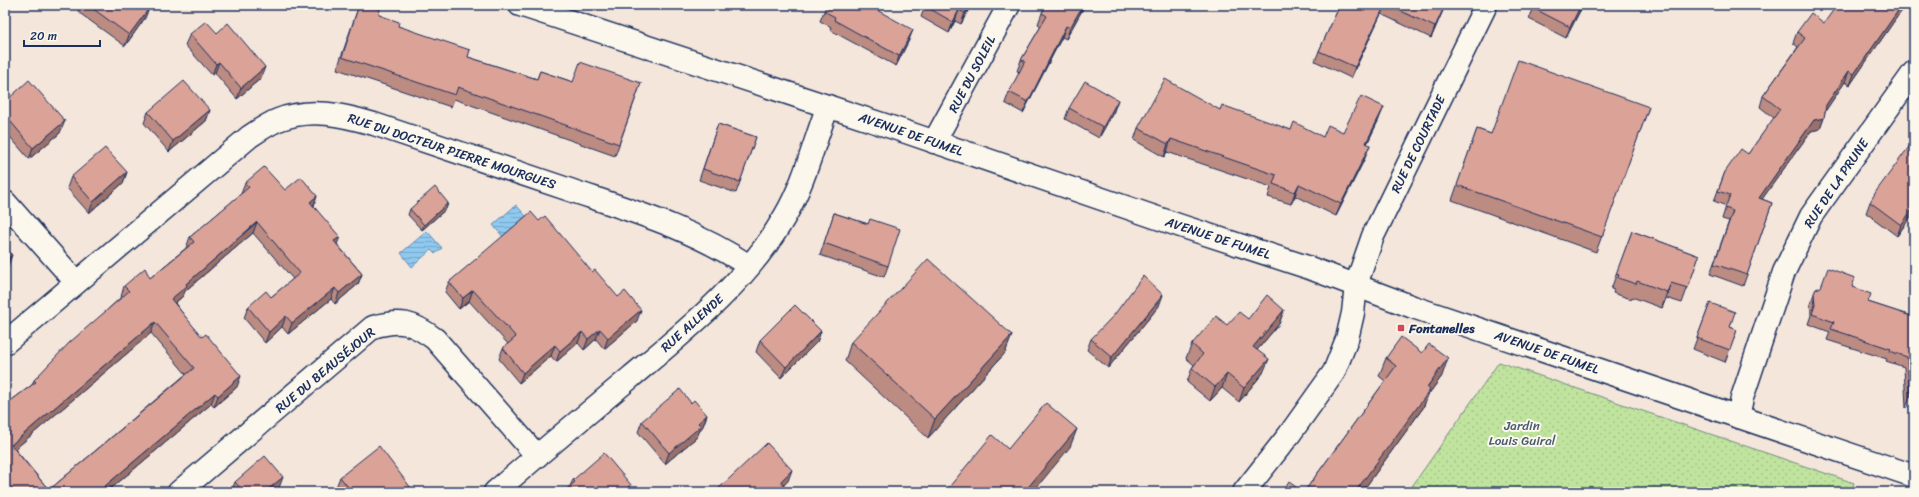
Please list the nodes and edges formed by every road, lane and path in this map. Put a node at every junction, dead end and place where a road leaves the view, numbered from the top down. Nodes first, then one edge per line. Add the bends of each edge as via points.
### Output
1 (520, 5) edge
2 (1009, 5) edge
3 (1486, 5) edge
4 (1914, 72) edge
5 (828, 106) junction
6 (934, 142) junction
7 (5, 202) edge
8 (749, 266) junction
9 (76, 282) junction
10 (1356, 285) junction
11 (5, 343) edge
12 (1738, 417) junction
13 (537, 456) junction
14 (1914, 476) edge
15 (179, 492) edge
16 (494, 492) edge
17 (1244, 492) edge

1 - 5 street, AVENUE DE FUMEL
2 - 6 street, RUE DU SOLEIL
3 - 10 street, RUE DE COURTADE via 1373,236
4 - 12 street, RUE DE LA PRUNE via 1811,216 1784,272
5 - 6 street, AVENUE DE FUMEL
5 - 8 street, RUE ALLENDE via 798,192 777,229
6 - 10 street, AVENUE DE FUMEL
7 - 9 street
8 - 9 street, RUE DU DOCTEUR PIERRE MOURGUES via 722,248 693,234 639,213 367,122 337,114 304,114 278,120 248,137
8 - 13 street, RUE ALLENDE via 687,330
9 - 11 street, RUE DU DOCTEUR PIERRE MOURGUES
10 - 12 street, AVENUE DE FUMEL via 1413,307
10 - 17 street, RUE DE COURTADE via 1347,339 1334,372
12 - 14 street, AVENUE DE FUMEL
13 - 15 street, RUE DU BEAUSÉJOUR via 435,339 420,328 405,322 390,322 373,327
13 - 16 street, RUE ALLENDE

